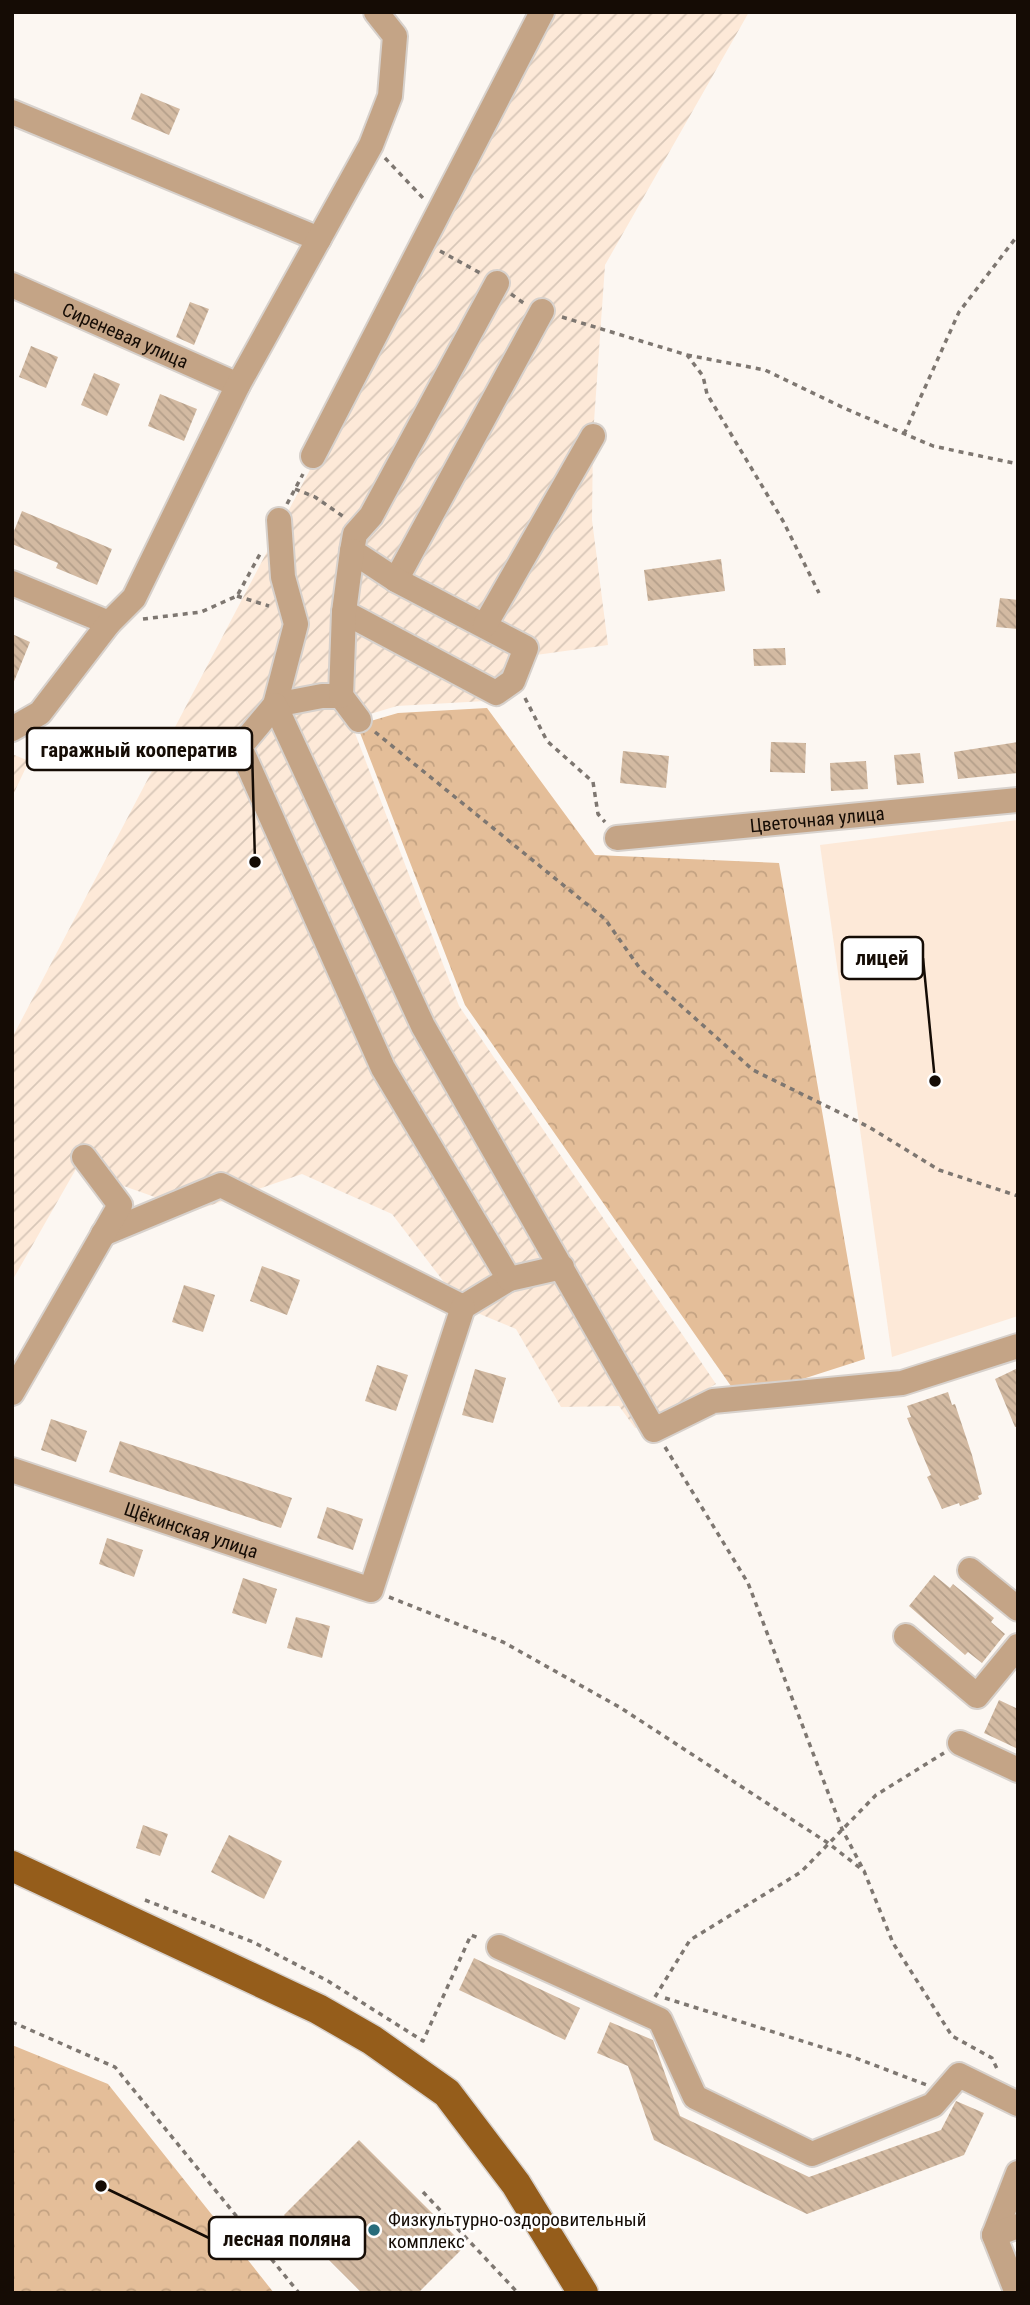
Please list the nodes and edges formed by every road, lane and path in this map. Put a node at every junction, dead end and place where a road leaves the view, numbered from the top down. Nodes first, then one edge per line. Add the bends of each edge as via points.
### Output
1 (376, 12) edge
2 (542, 12) edge
3 (12, 112) edge
4 (371, 145) junction
5 (434, 217) junction
6 (1018, 235) edge
7 (319, 239) junction
8 (497, 283) junction
9 (12, 285) edge
10 (542, 311) junction
11 (687, 355) junction
12 (238, 385) junction
13 (904, 434) junction
14 (593, 436) dead end
15 (313, 456) joint
16 (1018, 464) edge
17 (295, 489) junction
18 (279, 520) joint
19 (354, 542) junction
20 (261, 552) dead end
21 (396, 580) junction
22 (12, 583) edge
23 (819, 593) dead end
24 (344, 612) junction
25 (110, 623) junction
26 (485, 625) junction
27 (520, 688) dead end
28 (341, 696) junction
29 (275, 705) junction
30 (359, 720) joint
31 (12, 729) edge
32 (1018, 800) edge
33 (617, 838) joint
34 (85, 1157) dead end
35 (1018, 1196) edge
36 (103, 1234) junction
37 (562, 1268) junction
38 (509, 1279) junction
39 (463, 1307) junction
40 (1018, 1346) edge
41 (12, 1393) edge
42 (654, 1430) junction
43 (12, 1470) edge
44 (970, 1570) dead end
45 (371, 1590) junction
46 (1018, 1609) edge
47 (906, 1636) dead end
48 (1018, 1646) edge
49 (960, 1743) joint
50 (1018, 1770) edge
51 (842, 1829) junction
52 (828, 1843) junction
53 (12, 1866) edge
54 (864, 1871) junction
55 (135, 1896) dead end
56 (499, 1947) joint
57 (651, 2004) junction
58 (12, 2022) edge
59 (945, 2091) junction
60 (1016, 2103) edge
61 (1018, 2173) edge
62 (423, 2192) dead end
63 (1018, 2226) edge
64 (994, 2235) junction
65 (299, 2293) edge
66 (517, 2293) edge
67 (583, 2293) edge
68 (1017, 2293) edge

1 - 4 street via 395,36 390,96
2 - 5 street
3 - 7 street
4 - 5 path via 421,194
4 - 7 street
5 - 8 path via 440,252
5 - 15 street
6 - 13 path via 959,312
7 - 12 street
8 - 10 path via 525,305
8 - 19 street
9 - 12 street, Сиреневая улица
10 - 11 path
10 - 21 street
11 - 13 path via 765,370
11 - 23 path via 703,376 707,394 783,521
12 - 25 street via 134,598
13 - 16 path via 933,446
14 - 26 street
15 - 17 path
17 - 18 path
17 - 19 path via 343,515
18 - 29 street via 283,577 296,624
19 - 21 street
19 - 24 street
20 - 25 path via 237,596 201,612
21 - 26 street
22 - 25 street
24 - 26 street via 496,693 513,681 526,648
24 - 28 street
25 - 31 street via 40,713
27 - 33 path via 547,741 593,782 598,814
28 - 29 street
28 - 30 street
29 - 37 street via 423,1026
29 - 38 street via 240,747 383,1068
30 - 35 path via 604,919 641,970 753,1070 869,1127 939,1170
32 - 33 street, Цветочная улица
34 - 36 street via 120,1205
36 - 39 street via 221,1185
36 - 41 street
37 - 38 street
37 - 42 street
38 - 39 street
39 - 45 street
40 - 42 street via 902,1383 713,1401
42 - 51 path via 748,1583
43 - 45 street, Щёкинская улица
44 - 46 street
45 - 52 path via 503,1642 621,1708
47 - 48 street via 977,1696
49 - 50 street
49 - 51 path via 876,1795
51 - 52 path
51 - 54 path
52 - 54 path
52 - 57 path via 801,1872 690,1940
53 - 67 main road via 318,2009 447,2092 516,2184
54 - 60 path via 893,1944 952,2036 992,2058
55 - 56 path via 253,1942 328,1980 423,2040 471,1935
56 - 57 street
57 - 59 path via 850,2056
57 - 59 street via 695,2097 812,2154 933,2105
58 - 65 path via 115,2067
59 - 60 street via 959,2074
61 - 64 street
62 - 66 path
63 - 64 street
64 - 68 street

